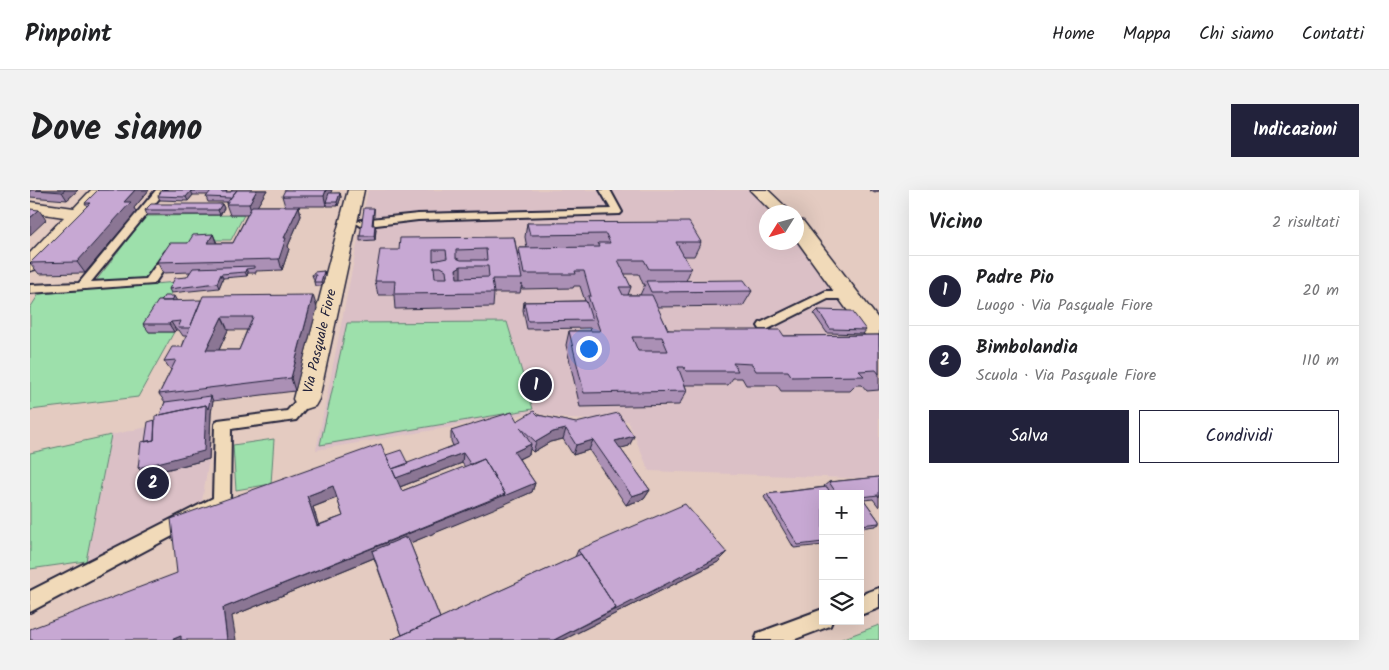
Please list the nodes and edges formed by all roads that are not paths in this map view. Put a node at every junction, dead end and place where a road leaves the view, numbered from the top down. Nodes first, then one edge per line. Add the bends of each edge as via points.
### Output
1 (100, 190) edge
2 (161, 190) edge
3 (356, 190) edge
4 (605, 190) edge
5 (758, 190) edge
6 (774, 205) edge
7 (30, 207) edge
8 (78, 214) junction
9 (361, 223) edge
10 (804, 236) edge
11 (188, 248) edge
12 (30, 265) edge
13 (82, 286) junction
14 (30, 289) edge
15 (849, 295) junction
16 (764, 326) dead end
17 (879, 337) edge
18 (306, 399) joint
19 (879, 598) edge
20 (30, 602) edge
21 (864, 604) edge
22 (819, 620) edge
23 (765, 640) edge

1 - 8 street
2 - 13 lane
3 - 18 street, Via Pasquale Fiore
4 - 9 lane via 617,212 418,217
5 - 6 street
7 - 8 street
8 - 12 street
10 - 15 street
11 - 13 lane via 170,253 150,282
13 - 14 lane
15 - 16 lane via 826,295
15 - 17 street
18 - 20 lane, Via Pasquale Fiore via 290,416 223,424 221,502
19 - 21 lane
22 - 23 lane

